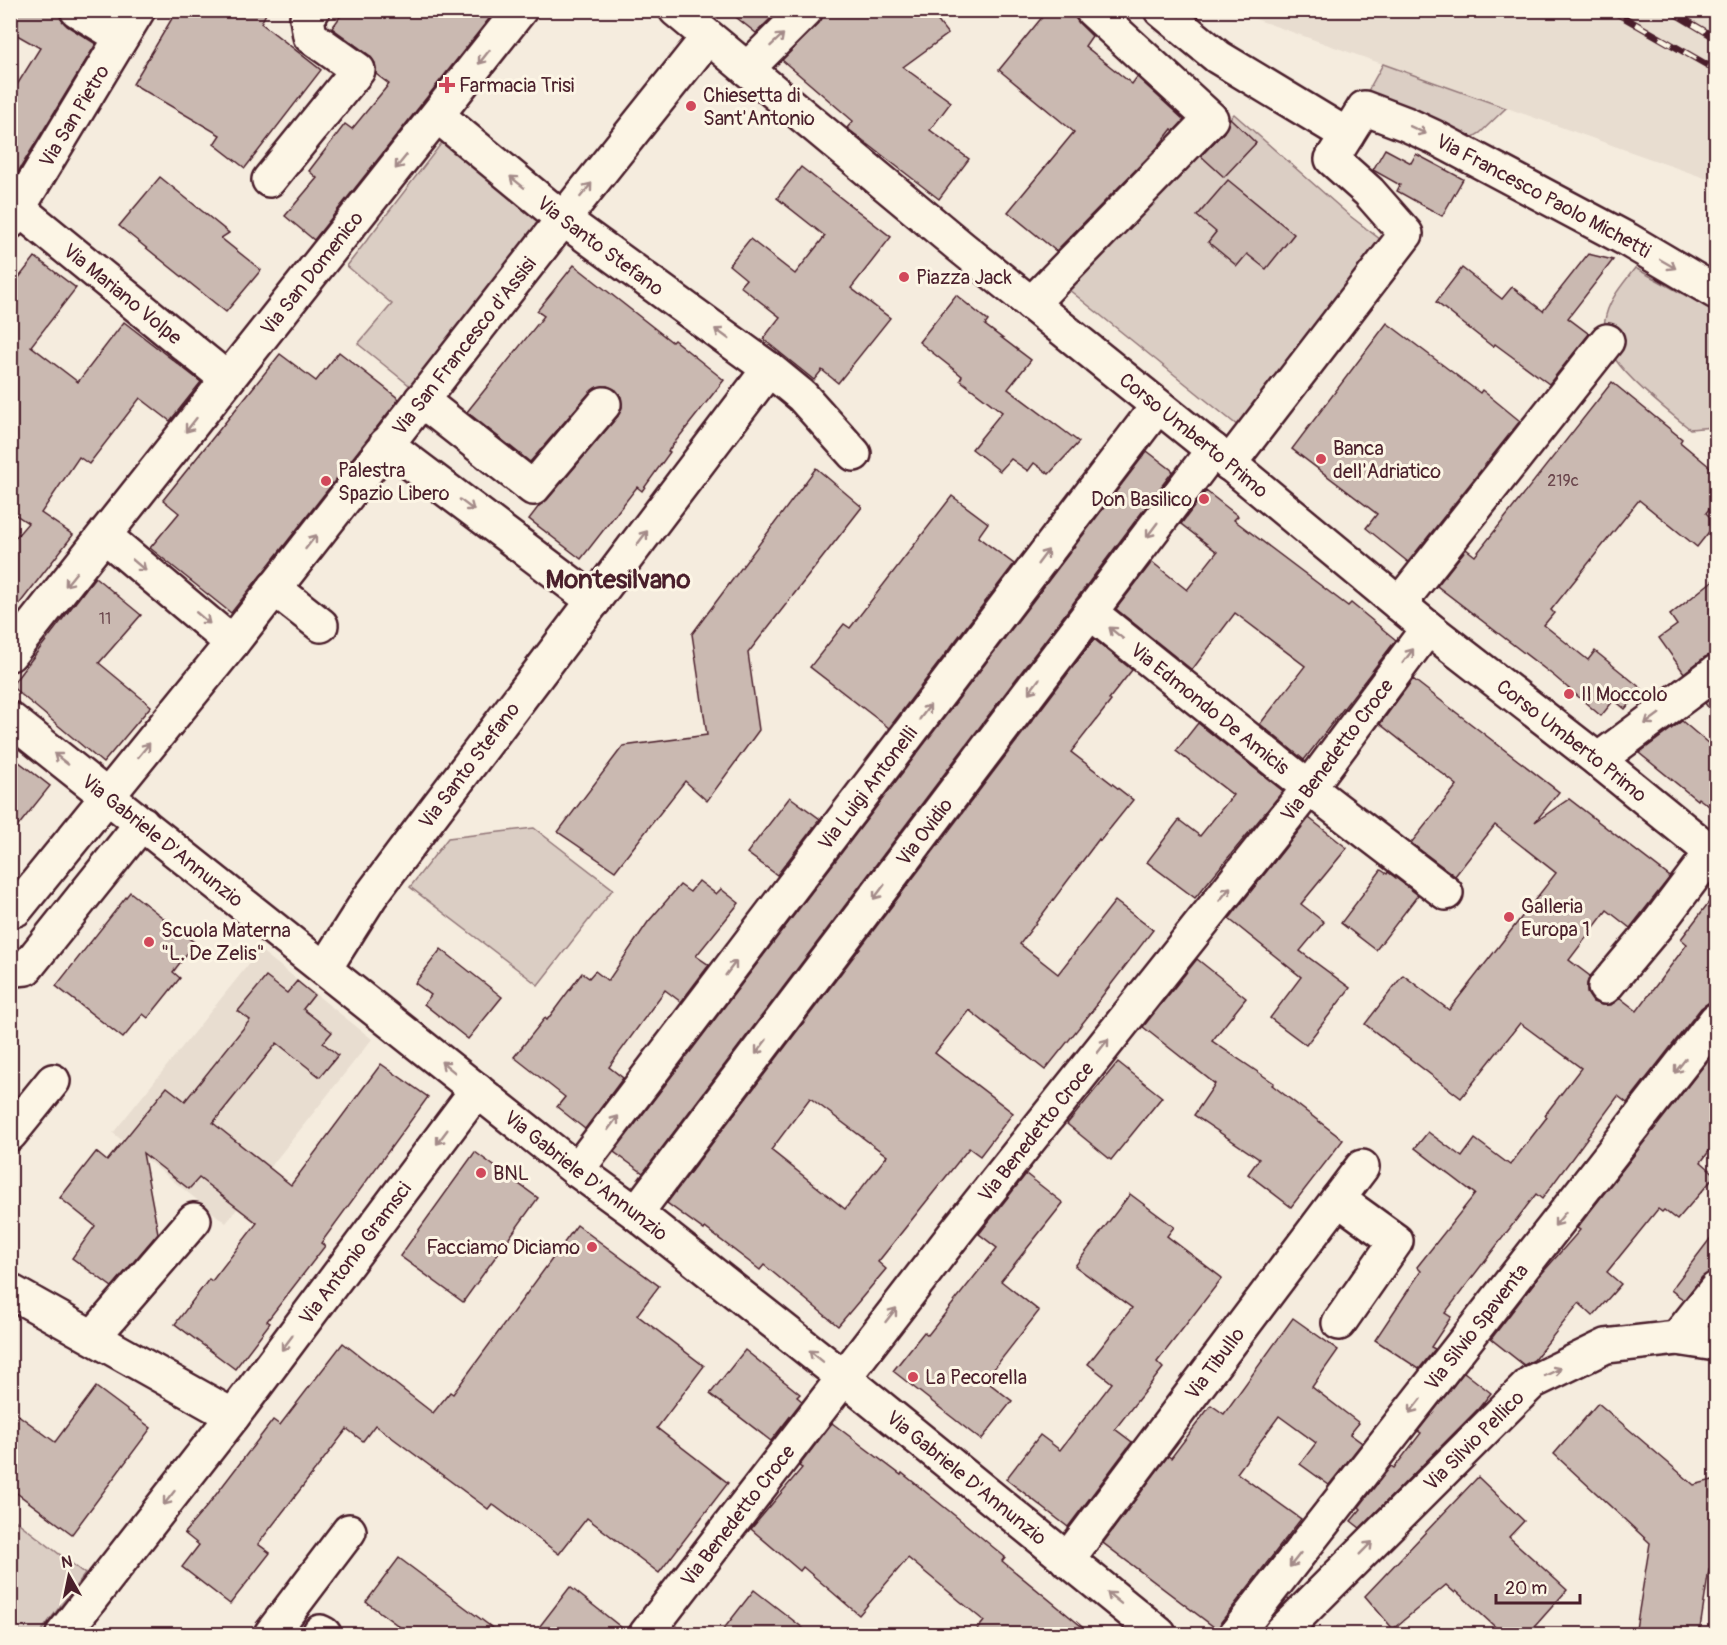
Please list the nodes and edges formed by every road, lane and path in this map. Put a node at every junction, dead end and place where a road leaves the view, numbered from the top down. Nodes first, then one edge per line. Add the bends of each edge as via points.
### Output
1 (77, 10) edge
2 (313, 10) edge
3 (520, 10) edge
4 (676, 10) edge
5 (806, 10) edge
6 (1092, 10) edge
7 (1161, 10) edge
8 (130, 24) edge
9 (708, 37) junction
10 (747, 69) junction
11 (438, 116) junction
12 (1355, 122) junction
13 (269, 180) dead end
14 (15, 215) edge
15 (563, 219) junction
16 (1716, 292) edge
17 (1031, 304) junction
18 (1606, 341) dead end
19 (769, 369) junction
20 (226, 379) junction
21 (421, 400) junction
22 (604, 404) dead end
23 (1157, 407) junction
24 (386, 444) junction
25 (854, 454) dead end
26 (1221, 457) junction
27 (105, 536) junction
28 (274, 588) junction
29 (594, 601) junction
30 (1399, 604) junction
31 (1090, 612) junction
32 (321, 625) dead end
33 (1428, 628) junction
34 (232, 643) junction
35 (10, 654) edge
36 (1716, 672) edge
37 (10, 719) edge
38 (1598, 759) junction
39 (1309, 788) junction
40 (107, 795) junction
41 (142, 823) junction
42 (1714, 854) edge
43 (1446, 892) dead end
44 (10, 911) edge
45 (10, 965) edge
46 (325, 968) junction
47 (1605, 987) dead end
48 (1716, 1020) edge
49 (53, 1081) dead end
50 (477, 1090) junction
51 (10, 1134) edge
52 (1362, 1167) dead end
53 (577, 1170) junction
54 (1338, 1199) junction
55 (636, 1213) junction
56 (194, 1220) dead end
57 (1716, 1289) edge
58 (10, 1291) edge
59 (1339, 1323) dead end
60 (93, 1337) junction
61 (1677, 1338) junction
62 (1716, 1344) edge
63 (843, 1377) junction
64 (233, 1416) junction
65 (350, 1531) dead end
66 (1067, 1560) junction
67 (63, 1635) edge
68 (271, 1635) edge
69 (646, 1635) edge
70 (1159, 1635) edge
71 (1236, 1635) edge
72 (1280, 1635) edge

1 - 8 street
2 - 13 street via 307,18 310,36 358,70
3 -> 11 street, Via San Domenico
4 - 9 street, Corso Umberto Primo
10 -> 5 street
6 - 17 street via 1211,119
7 - 12 street, Via Francesco Paolo Michetti via 1218,57
8 - 14 street, Via San Pietro
9 - 10 street, Corso Umberto Primo
15 -> 9 street, Via San Francesco d'Assisi
10 - 17 street, Corso Umberto Primo
15 -> 11 street, Via Santo Stefano
11 -> 20 street, Via San Domenico
12 -> 16 street, Via Francesco Paolo Michetti via 1406,124 1434,137 1628,240
12 - 26 street via 1332,159 1369,192 1406,234
14 - 20 street, Via Mariano Volpe
19 -> 15 street, Via Santo Stefano
15 - 21 street, Via San Francesco d'Assisi
17 - 23 street, Corso Umberto Primo
18 - 30 street
19 - 25 street, Via Santo Stefano via 802,396
29 -> 19 street, Via Santo Stefano
20 -> 27 street, Via San Domenico
21 - 22 street via 532,488
21 - 24 street, Via San Francesco d'Assisi
23 - 26 street, Corso Umberto Primo
53 -> 23 street, Via Luigi Antonelli
28 -> 24 street, Via San Francesco d'Assisi
24 -> 29 street
26 - 30 street, Corso Umberto Primo
26 -> 31 street, Via Ovidio
27 -> 34 street
27 -> 35 street, Via San Domenico
28 - 32 street
28 - 34 street, Via San Francesco d'Assisi
29 - 46 street, Via Santo Stefano via 370,897
30 - 33 street, Corso Umberto Primo
39 -> 31 street, Via Edmondo De Amicis
31 -> 55 street, Via Ovidio
33 - 38 street, Corso Umberto Primo
39 -> 33 street, Via Benedetto Croce
40 -> 34 street, Via San Francesco d'Assisi
36 -> 38 street
40 -> 37 street, Via Gabriele D'Annunzio
38 - 42 street, Corso Umberto Primo
39 - 43 street, Via Edmondo De Amicis
63 -> 39 street, Via Benedetto Croce
40 - 41 street, Via Gabriele D'Annunzio
40 - 44 street, Via San Francesco d'Assisi via 16,909
41 - 45 street via 26,968
41 - 46 street, Via Gabriele D'Annunzio
42 - 47 street
50 -> 46 street, Via Gabriele D'Annunzio
48 -> 71 street, Via Silvio Spaventa
49 - 51 street
50 - 53 street, Via Gabriele D'Annunzio
50 -> 64 street, Via Antonio Gramsci
52 - 54 street, Via Tibullo
53 - 55 street, Via Gabriele D'Annunzio
54 - 59 street via 1396,1241
54 - 66 street, Via Tibullo
63 -> 55 street, Via Gabriele D'Annunzio
56 - 60 street
57 - 61 street
58 - 60 street
60 - 64 street
61 - 62 street, Via Silvio Pellico
72 -> 61 street, Via Silvio Pellico via 1532,1382 1606,1346
63 - 66 street, Via Gabriele D'Annunzio
63 - 69 street, Via Benedetto Croce
64 -> 67 street, Via Antonio Gramsci
65 - 68 street
70 -> 66 street, Via Gabriele D'Annunzio

